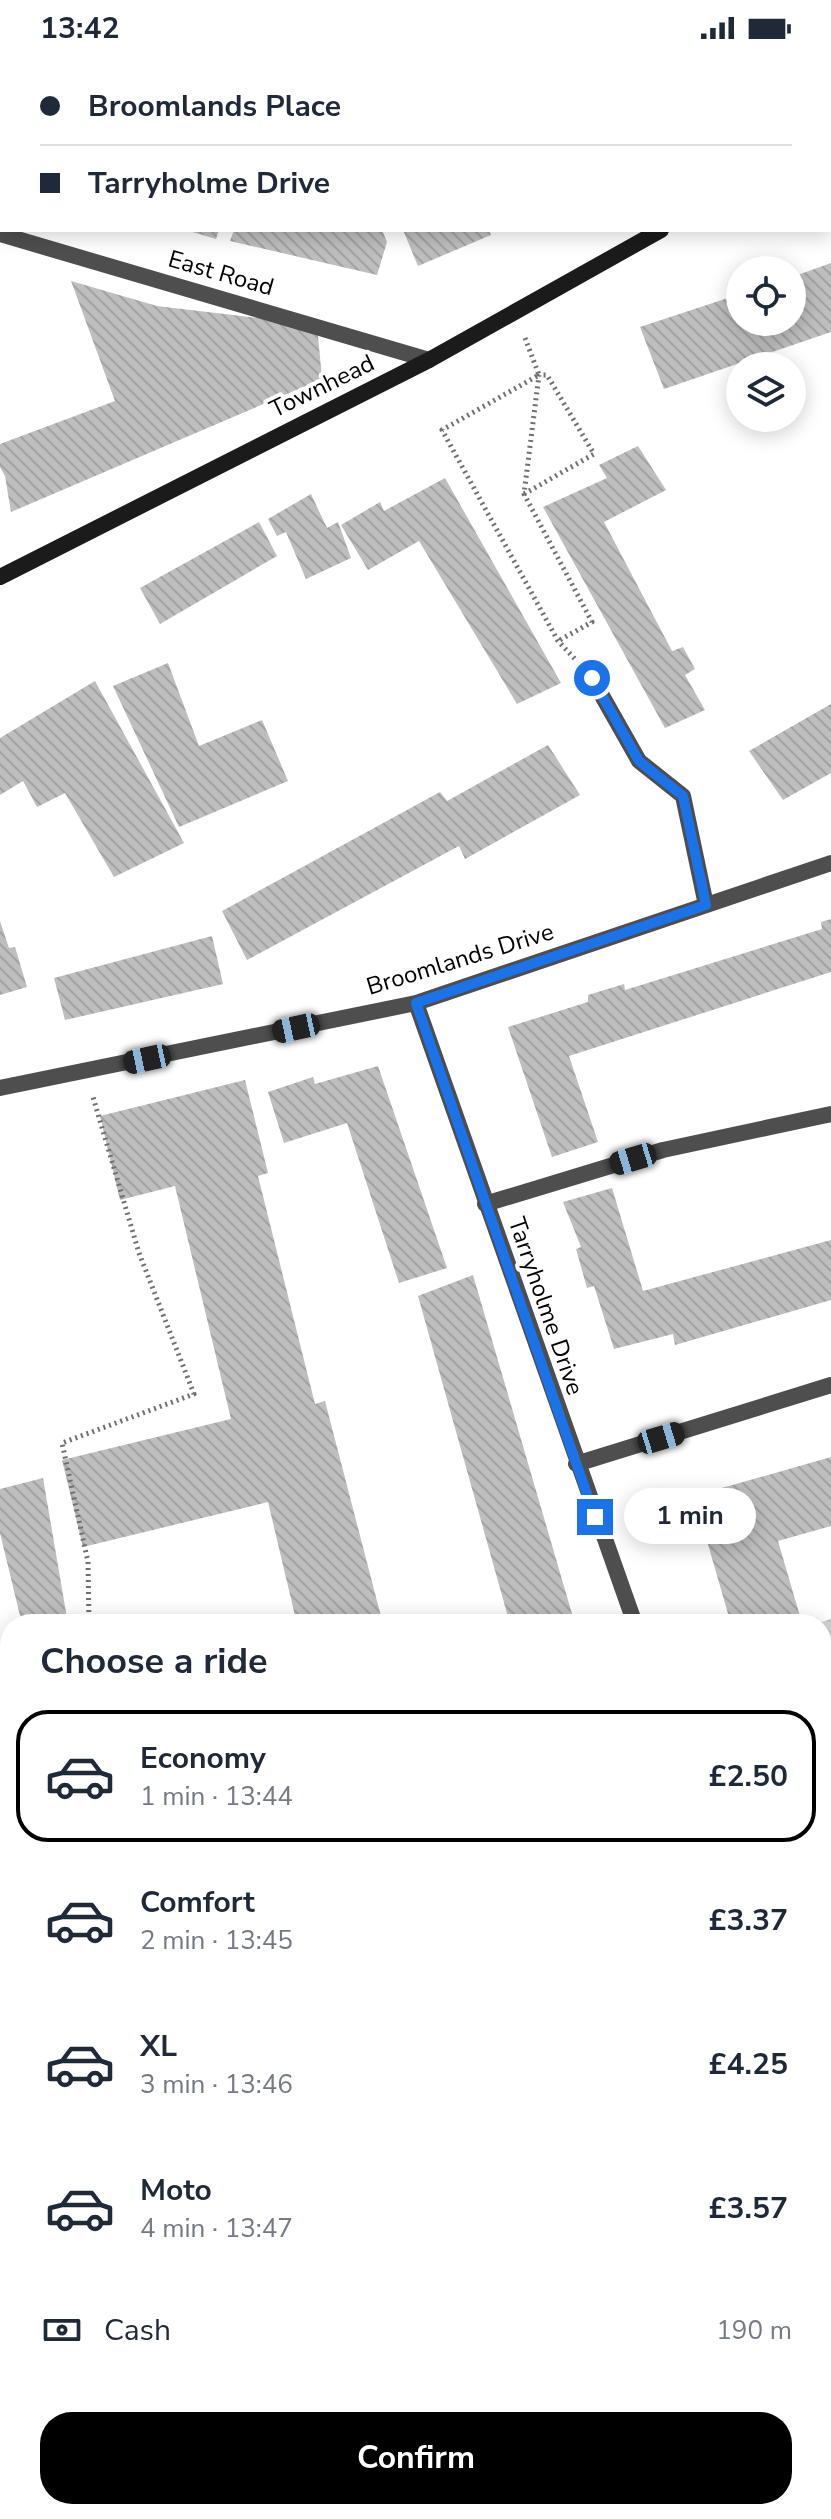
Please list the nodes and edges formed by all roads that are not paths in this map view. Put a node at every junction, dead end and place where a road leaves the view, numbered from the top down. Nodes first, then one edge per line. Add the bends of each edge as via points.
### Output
1 (657, 232) edge
2 (0, 234) edge
3 (429, 360) junction
4 (0, 577) edge
5 (592, 678) road end
6 (831, 863) edge
7 (706, 905) junction
8 (416, 1003) junction
9 (0, 1088) edge
10 (831, 1114) edge
11 (485, 1204) junction
12 (831, 1385) edge
13 (576, 1464) junction
14 (631, 1614) edge

1 - 3 main road, Townhead
2 - 3 street, East Road
3 - 4 main road, Townhead
5 - 7 street via 639,761 683,796
6 - 7 street, Broomlands Drive
7 - 8 street, Broomlands Drive
8 - 9 street, Broomlands Drive
8 - 11 street, Tarryholme Drive
10 - 11 street via 663,1150
11 - 13 street, Tarryholme Drive
12 - 13 street
13 - 14 street, Tarryholme Drive

